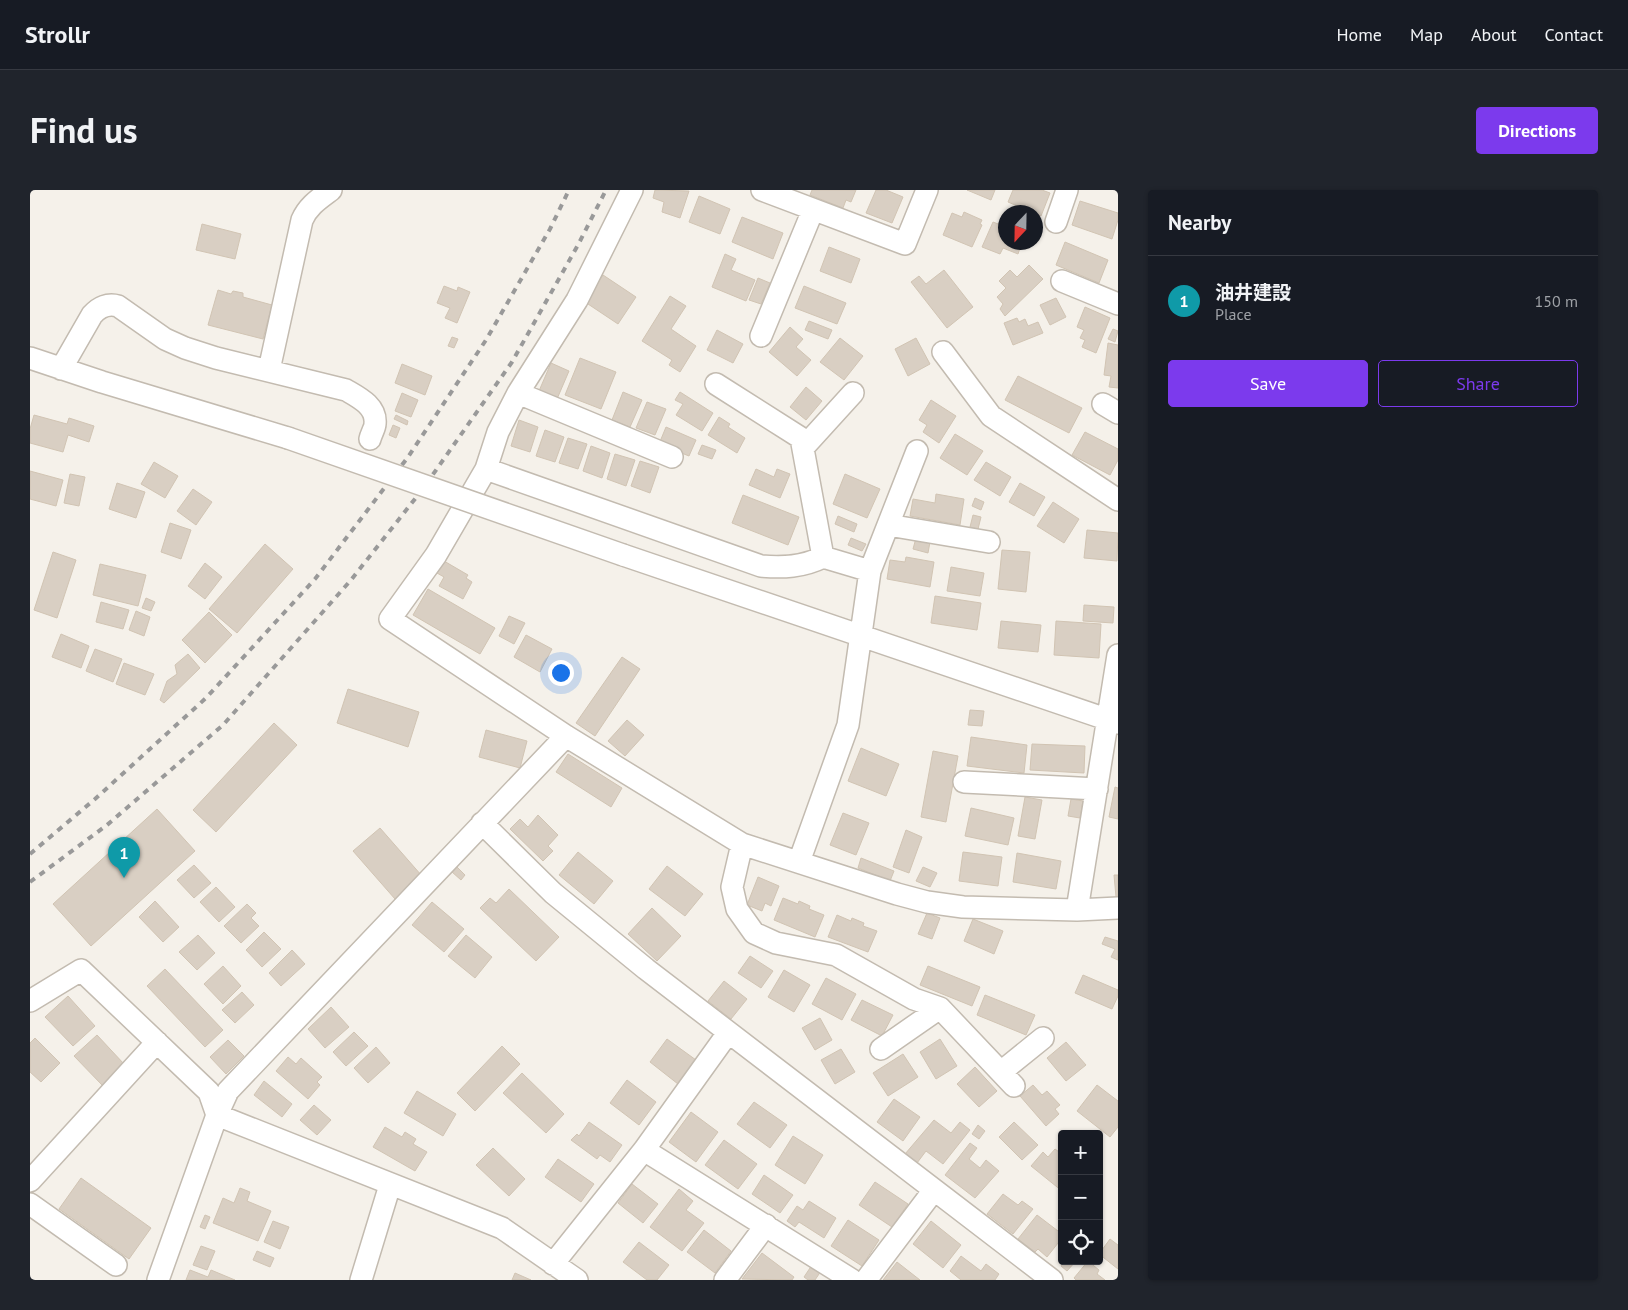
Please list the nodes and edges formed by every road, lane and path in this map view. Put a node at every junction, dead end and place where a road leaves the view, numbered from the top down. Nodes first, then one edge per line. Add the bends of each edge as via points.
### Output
1 (331, 190) edge
2 (632, 190) edge
3 (762, 190) edge
4 (927, 190) edge
5 (1067, 190) edge
6 (813, 210) junction
7 (1056, 222) dead end
8 (1062, 281) dead end
9 (1118, 304) edge
10 (761, 336) dead end
11 (943, 352) dead end
12 (30, 358) edge
13 (61, 368) junction
14 (269, 370) junction
15 (716, 384) dead end
16 (518, 393) junction
17 (852, 393) dead end
18 (370, 439) dead end
19 (803, 448) junction
20 (917, 452) dead end
21 (672, 457) dead end
22 (486, 469) junction
23 (1118, 500) edge
24 (888, 525) junction
25 (989, 542) dead end
26 (823, 557) junction
27 (870, 571) junction
28 (860, 634) junction
29 (1118, 655) edge
30 (1113, 721) edge
31 (566, 736) junction
32 (964, 782) dead end
33 (1097, 789) junction
34 (482, 823) junction
35 (742, 844) junction
36 (799, 862) junction
37 (1118, 908) edge
38 (1076, 910) junction
39 (30, 1001) edge
40 (940, 1008) junction
41 (728, 1033) junction
42 (1043, 1038) dead end
43 (157, 1042) junction
44 (881, 1049) dead end
45 (217, 1115) junction
46 (644, 1150) junction
47 (30, 1181) edge
48 (390, 1185) junction
49 (934, 1190) junction
50 (30, 1204) edge
51 (766, 1225) junction
52 (552, 1264) junction
53 (116, 1265) dead end
54 (158, 1280) edge
55 (361, 1280) edge
56 (577, 1280) edge
57 (725, 1280) edge
58 (852, 1280) edge
59 (866, 1280) edge
60 (1052, 1280) edge

1 - 14 street via 310,207 302,220
2 - 16 street via 577,300
3 - 6 street
4 - 6 street via 905,244
5 - 7 street
6 - 10 street
8 - 9 street
11 - 23 street via 991,416
12 - 13 street
13 - 14 street via 92,315 110,304 185,348
13 - 28 street, bridge via 288,438
14 - 18 street via 346,390 365,400 376,423
15 - 19 street via 801,438
16 - 21 street
16 - 22 street via 498,432
17 - 19 street
19 - 26 street
20 - 24 street
22 - 26 street via 761,566 783,568 811,563
22 - 31 street via 436,555 390,619
24 - 25 street
24 - 27 street
26 - 27 street
27 - 28 street
28 - 30 street
28 - 36 street via 848,726
29 - 30 street
30 - 33 street
31 - 34 street
31 - 35 street
32 - 33 street
33 - 38 street
34 - 41 street via 553,893
34 - 45 street via 228,1091
35 - 36 street
35 - 40 street via 732,888 737,909 754,933 776,943 836,955 914,999
36 - 38 street via 927,902 963,908
37 - 38 street
39 - 43 street via 81,970
40 - 42 street via 1007,1079
40 - 44 street
41 - 46 street
41 - 49 street
43 - 45 street via 210,1092
43 - 47 street
45 - 48 street
45 - 54 street
46 - 51 street
46 - 52 street
48 - 52 street via 502,1228
48 - 55 street
49 - 59 street
49 - 60 street
50 - 53 street
51 - 57 street
51 - 58 street
52 - 56 street

